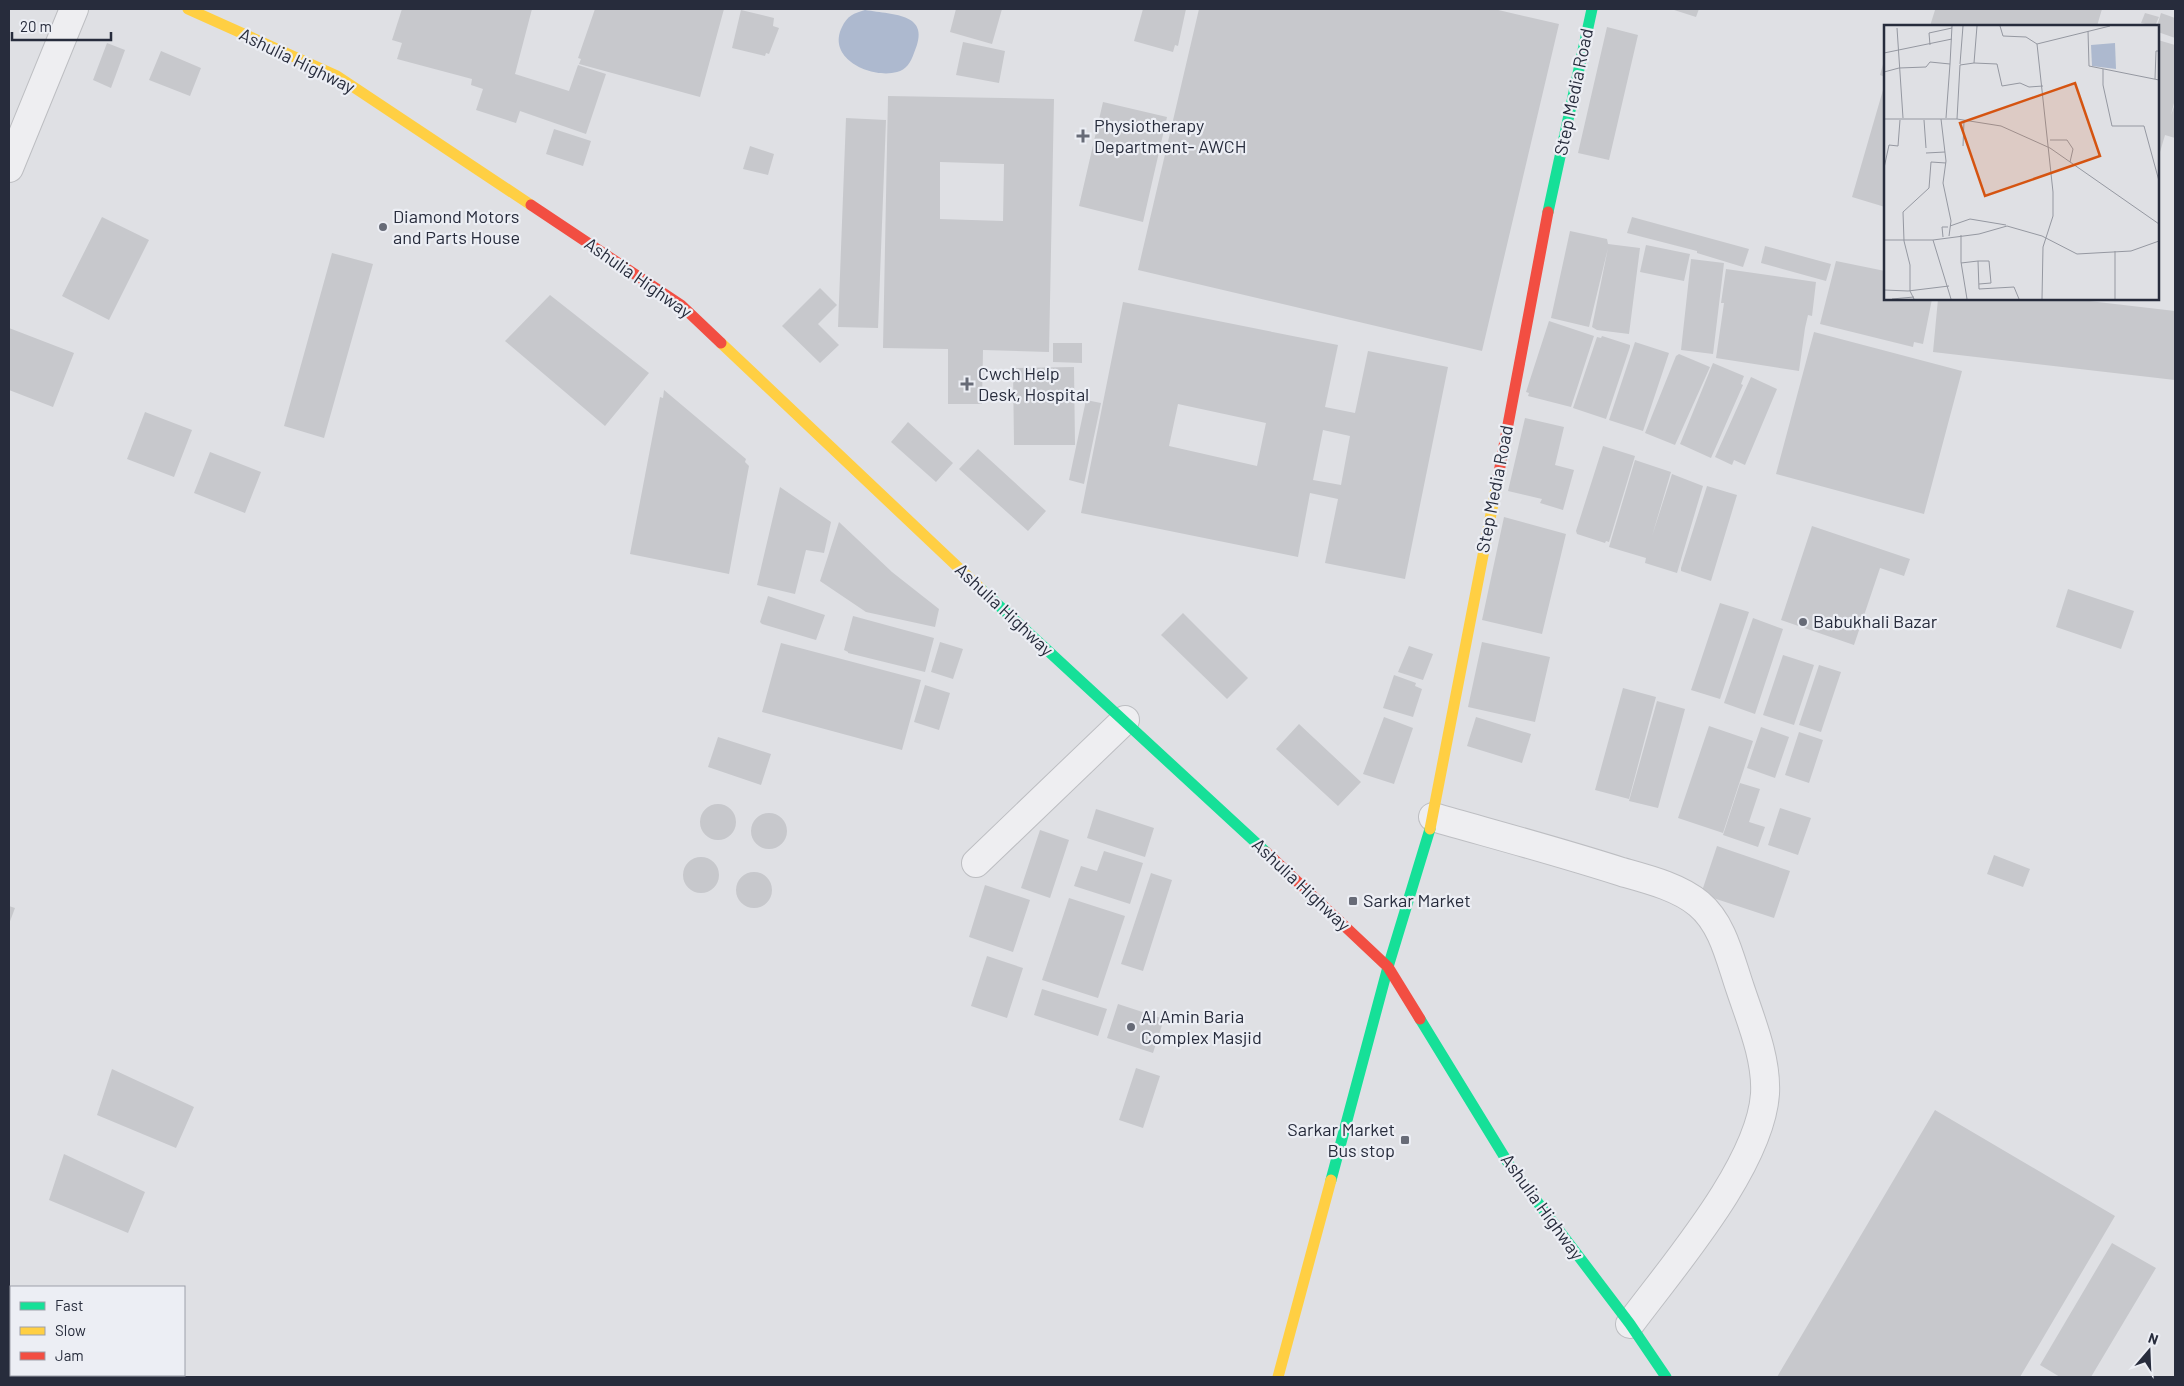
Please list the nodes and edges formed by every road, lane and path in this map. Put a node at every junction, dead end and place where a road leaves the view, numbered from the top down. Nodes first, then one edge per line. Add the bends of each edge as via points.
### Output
1 (74, 9) edge
2 (188, 9) edge
3 (1592, 9) edge
4 (9, 168) edge
5 (1124, 720) junction
6 (1433, 817) junction
7 (976, 863) dead end
8 (1388, 967) junction
9 (1630, 1324) junction
10 (1278, 1377) edge
11 (1666, 1377) edge

1 - 4 street
2 - 5 main road, Ashulia Highway via 337,76 682,305
3 - 6 main road, Step Media Road via 1552,192
5 - 7 street
5 - 8 main road, Ashulia Highway
6 - 8 main road, Step Media Road
6 - 9 street via 1654,882 1698,903 1716,922 1750,1017 1763,1065 1765,1094 1761,1114 1740,1171
8 - 9 main road, Ashulia Highway via 1510,1166
8 - 10 main road, Step Media Road
9 - 11 main road, Ashulia Highway

